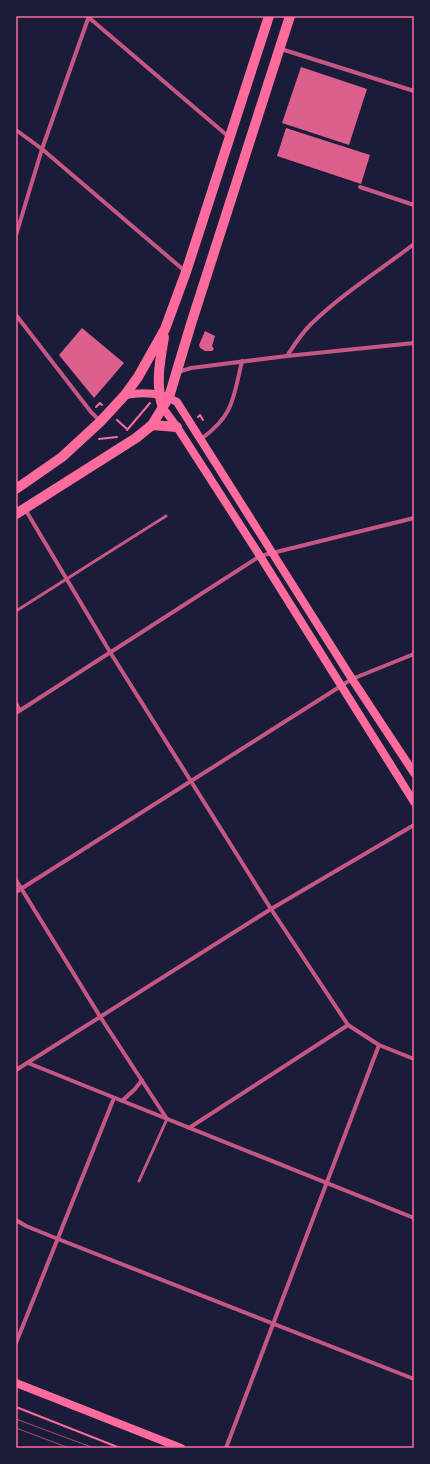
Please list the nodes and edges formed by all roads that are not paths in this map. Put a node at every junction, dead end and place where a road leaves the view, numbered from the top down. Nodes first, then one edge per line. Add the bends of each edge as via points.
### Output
1 (88, 16) edge
2 (269, 16) edge
3 (290, 16) edge
4 (280, 48) junction
5 (414, 91) edge
6 (16, 130) edge
7 (230, 137) junction
8 (42, 149) junction
9 (360, 188) dead end
10 (414, 206) edge
11 (16, 235) edge
12 (414, 244) edge
13 (186, 272) junction
14 (16, 315) edge
15 (165, 329) junction
16 (414, 343) edge
17 (287, 356) junction
18 (242, 362) junction
19 (158, 370) junction
20 (178, 372) junction
21 (125, 395) junction
22 (157, 395) junction
23 (169, 397) junction
24 (163, 408) junction
25 (100, 422) junction
26 (152, 425) junction
27 (177, 428) junction
28 (201, 439) junction
29 (16, 489) edge
30 (20, 511) edge
31 (166, 516) dead end
32 (414, 518) edge
33 (273, 552) junction
34 (260, 556) junction
35 (67, 578) junction
36 (16, 611) edge
37 (110, 652) junction
38 (414, 654) edge
39 (352, 679) junction
40 (342, 685) junction
41 (16, 702) edge
42 (20, 710) junction
43 (16, 713) edge
44 (414, 773) edge
45 (191, 781) junction
46 (414, 802) edge
47 (414, 825) edge
48 (16, 880) edge
49 (21, 888) junction
50 (16, 892) edge
51 (271, 908) junction
52 (101, 1018) junction
53 (348, 1025) junction
54 (379, 1046) junction
55 (414, 1059) edge
56 (28, 1063) junction
57 (16, 1070) edge
58 (142, 1080) junction
59 (114, 1098) junction
60 (122, 1101) junction
61 (167, 1119) junction
62 (189, 1128) junction
63 (139, 1181) dead end
64 (326, 1183) junction
65 (414, 1218) edge
66 (16, 1220) edge
67 (58, 1239) junction
68 (273, 1324) junction
69 (16, 1343) edge
70 (414, 1379) edge
71 (16, 1383) edge
72 (181, 1448) edge
73 (226, 1448) edge

1 - 7 street
1 - 8 street
2 - 7 main road
3 - 4 main road
4 - 5 street
4 - 20 main road via 191,324
6 - 8 street
7 - 13 main road
8 - 11 street
8 - 13 street
9 - 10 street
12 - 17 street via 311,324
13 - 15 main road
14 - 25 street
15 - 19 main road
15 - 21 main road
16 - 17 street
17 - 18 street
18 - 20 street
18 - 28 street via 229,410 220,424
19 - 20 main road via 167,374
19 - 22 main road
20 - 23 main road
21 - 22 main road
21 - 25 main road
22 - 23 main road
22 - 24 main road
23 - 24 main road
23 - 28 main road via 177,402
24 - 26 main road
24 - 27 main road
25 - 29 main road via 62,457
26 - 27 main road
26 - 30 main road via 136,438
27 - 34 main road
28 - 33 main road
30 - 35 street
31 - 35 lane
32 - 33 street
33 - 34 street
33 - 39 main road
34 - 37 street
34 - 40 main road
35 - 36 lane
35 - 37 street
37 - 42 street
37 - 45 street
38 - 39 street
39 - 40 street
39 - 44 main road
40 - 45 street
40 - 46 main road
41 - 42 lane
42 - 43 street
45 - 49 street
45 - 51 street
47 - 51 street
48 - 49 street
49 - 50 street
49 - 52 street
51 - 52 street
51 - 53 street
52 - 56 street
52 - 58 street
53 - 54 street
53 - 62 street
54 - 55 street
54 - 64 street
56 - 57 street
56 - 59 street
58 - 60 street
58 - 61 street
59 - 60 street
59 - 67 street
60 - 61 street
61 - 62 street
61 - 63 lane
62 - 64 street
64 - 65 street
64 - 68 street
66 - 67 street
67 - 68 street
67 - 69 street
68 - 70 street
68 - 73 street
71 - 72 main road

